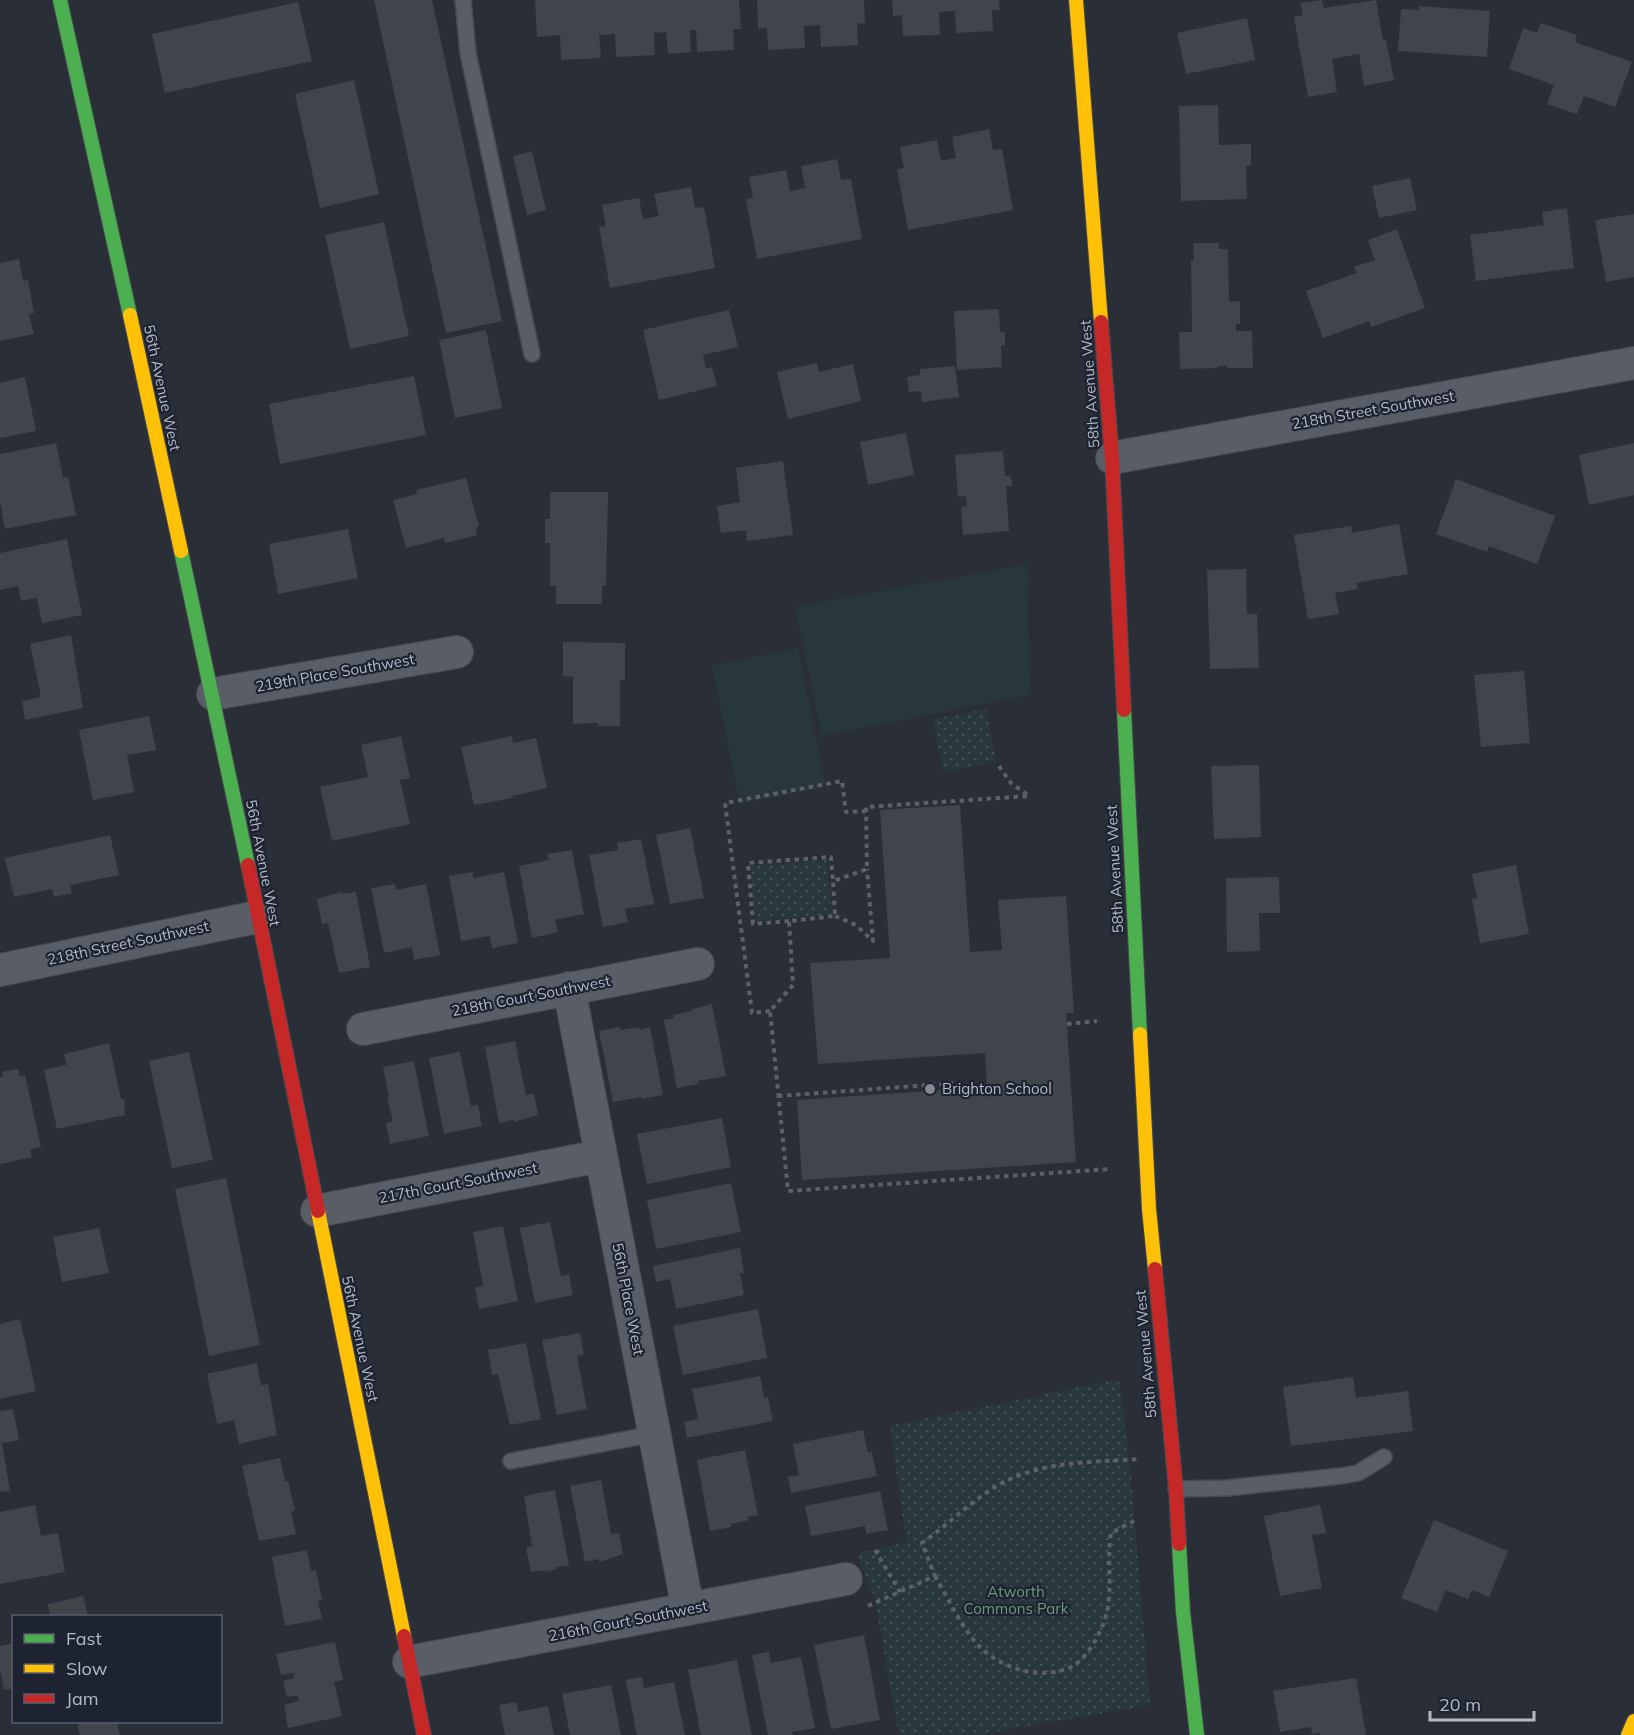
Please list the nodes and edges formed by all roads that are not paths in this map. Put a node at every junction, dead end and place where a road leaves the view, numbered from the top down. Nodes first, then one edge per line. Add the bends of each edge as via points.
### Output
1 (60, 0) edge
2 (463, 0) edge
3 (1076, 0) edge
4 (532, 354) dead end
5 (1634, 363) edge
6 (1112, 458) junction
7 (457, 652) dead end
8 (213, 694) junction
9 (257, 917) junction
10 (698, 964) dead end
11 (0, 969) edge
12 (569, 988) junction
13 (363, 1029) dead end
14 (600, 1156) junction
15 (317, 1211) junction
16 (654, 1434) junction
17 (1384, 1457) dead end
18 (511, 1461) dead end
19 (1176, 1489) junction
20 (846, 1579) dead end
21 (688, 1609) junction
22 (409, 1662) junction
23 (1634, 1721) edge
24 (424, 1735) edge
25 (1197, 1735) edge
26 (1628, 1735) edge

1 - 8 main road, 56th Avenue West
2 - 4 lane via 468,53
3 - 6 main road, 58th Avenue West
5 - 6 street, 218th Street Southwest
6 - 19 main road, 58th Avenue West via 1149,1209
7 - 8 street, 219th Place Southwest
8 - 9 main road, 56th Avenue West
9 - 11 street, 218th Street Southwest
9 - 15 main road, 56th Avenue West
10 - 12 street, 218th Court Southwest
12 - 13 street, 218th Court Southwest
12 - 14 street, 56th Place West
14 - 15 street, 217th Court Southwest
14 - 16 street, 56th Place West
15 - 22 main road, 56th Avenue West
16 - 18 lane
16 - 21 street, 56th Place West
17 - 19 lane via 1358,1473 1341,1476 1227,1488
19 - 25 main road, 58th Avenue West via 1183,1612
20 - 21 street, 216th Court Southwest
21 - 22 street, 216th Court Southwest
22 - 24 main road, 56th Avenue West
23 - 26 main road

